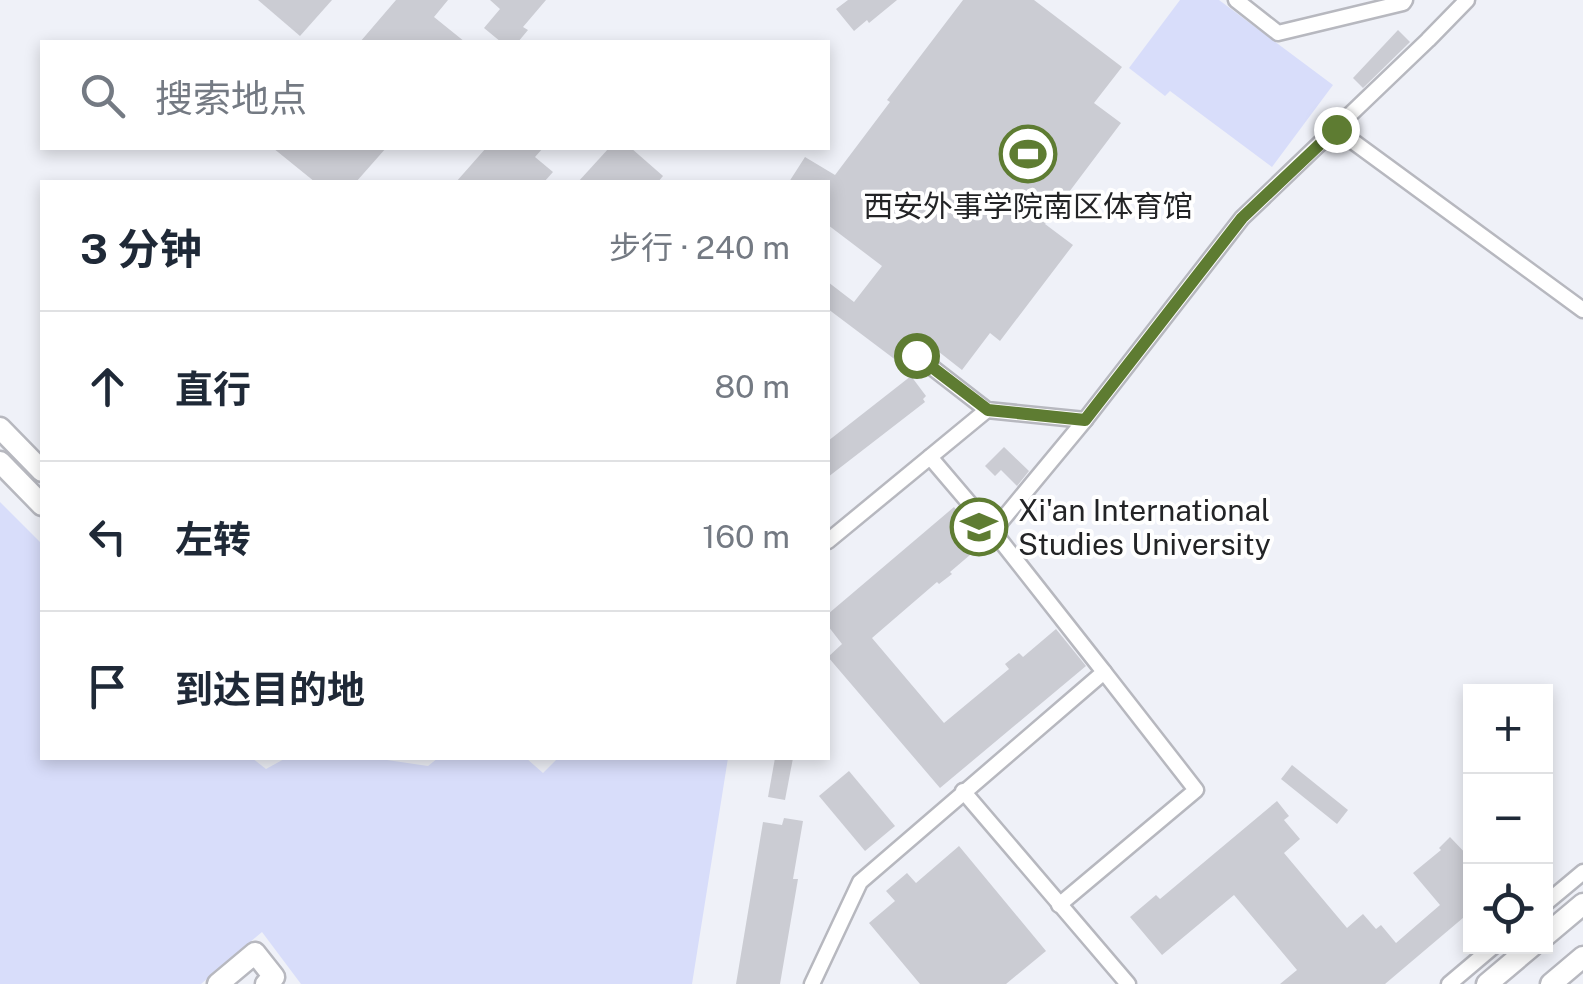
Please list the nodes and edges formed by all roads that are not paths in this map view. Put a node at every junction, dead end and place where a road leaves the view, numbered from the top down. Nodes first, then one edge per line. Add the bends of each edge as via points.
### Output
1 (1236, 0) edge
2 (1405, 0) edge
3 (1467, 0) edge
4 (1336, 129) junction
5 (1583, 310) edge
6 (916, 355) dead end
7 (988, 410) junction
8 (1085, 420) junction
9 (0, 428) edge
10 (930, 457) junction
11 (0, 462) edge
12 (40, 469) edge
13 (40, 503) edge
14 (993, 531) junction
15 (830, 539) edge
16 (1104, 672) junction
17 (963, 791) junction
18 (1583, 872) edge
19 (1553, 897) edge
20 (1583, 904) edge
21 (1059, 905) junction
22 (1553, 929) edge
23 (1485, 954) edge
24 (1523, 954) edge
25 (1583, 957) edge
26 (218, 984) edge
27 (266, 984) edge
28 (812, 984) edge
29 (1128, 984) edge
30 (1449, 984) edge
31 (1487, 984) edge
32 (1551, 984) edge

1 - 2 street via 1278,33
3 - 4 street
4 - 5 street
4 - 8 street via 1242,218
6 - 7 street
7 - 8 street
7 - 10 street
8 - 14 street
9 - 12 street
10 - 14 street
10 - 15 street
11 - 13 street
14 - 16 street
16 - 17 street
16 - 21 street via 1196,790
17 - 21 street
17 - 28 street via 860,882
18 - 19 street
20 - 22 street
21 - 29 street
23 - 30 street
24 - 31 street
25 - 32 street
26 - 27 street via 255,953 274,978

